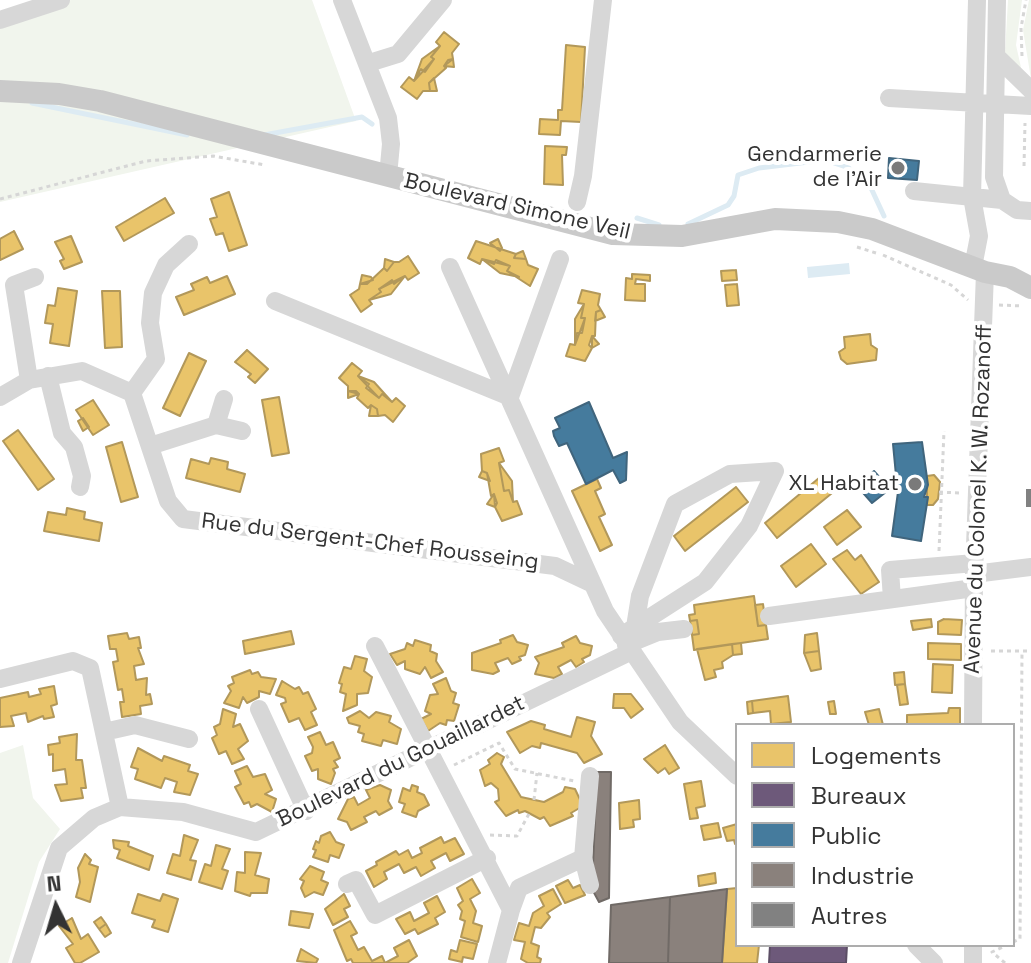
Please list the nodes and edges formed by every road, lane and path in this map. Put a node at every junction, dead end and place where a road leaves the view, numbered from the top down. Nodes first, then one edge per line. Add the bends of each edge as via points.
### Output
1 (61, 0) edge
2 (342, 0) edge
3 (443, 0) edge
4 (603, 0) edge
5 (977, 0) edge
6 (997, 0) edge
7 (0, 20) edge
8 (996, 56) junction
9 (369, 63) junction
10 (1031, 90) edge
11 (0, 91) edge
12 (889, 98) dead end
13 (974, 103) junction
14 (995, 104) junction
15 (1031, 106) edge
16 (388, 176) junction
17 (914, 191) dead end
18 (972, 197) junction
19 (1002, 200) junction
20 (577, 202) dead end
21 (1031, 211) edge
22 (189, 244) dead end
23 (560, 259) dead end
24 (450, 267) dead end
25 (979, 270) junction
26 (35, 277) dead end
27 (1031, 288) edge
28 (275, 301) dead end
29 (986, 304) junction
30 (1031, 306) edge
31 (39, 378) junction
32 (132, 393) junction
33 (0, 397) edge
34 (510, 397) junction
35 (224, 399) dead end
36 (216, 425) junction
37 (242, 431) dead end
38 (944, 431) dead end
39 (150, 446) junction
40 (80, 487) dead end
41 (941, 492) junction
42 (966, 494) dead end
43 (939, 566) junction
44 (1031, 567) edge
45 (974, 575) junction
46 (593, 584) junction
47 (892, 599) junction
48 (769, 616) dead end
49 (684, 629) dead end
50 (628, 640) junction
51 (375, 646) dead end
52 (973, 651) junction
53 (1022, 651) junction
54 (1031, 651) edge
55 (0, 679) edge
56 (259, 709) dead end
57 (973, 723) edge
58 (104, 732) junction
59 (189, 739) dead end
60 (428, 747) junction
61 (440, 771) junction
62 (537, 773) junction
63 (735, 774) edge
64 (589, 782) joint
65 (534, 800) dead end
66 (120, 807) junction
67 (306, 811) junction
68 (530, 812) dead end
69 (474, 834) junction
70 (487, 858) junction
71 (583, 858) junction
72 (347, 884) dead end
73 (590, 885) dead end
74 (511, 910) junction
75 (1015, 941) edge
76 (918, 947) edge
77 (1003, 947) edge
78 (21, 963) edge
79 (497, 963) edge
80 (934, 963) edge
81 (1005, 963) edge

1 - 7 street
2 - 9 street
3 - 9 street via 398,54
4 - 20 street
5 - 13 street, Avenue du Colonel K. W. Rozanoff
6 - 8 street
8 - 10 street
8 - 14 street
9 - 16 street via 388,118
11 - 16 main road, Boulevard Simone Veil via 100,101
12 - 13 street
13 - 14 street
13 - 18 street, Avenue du Colonel K. W. Rozanoff
14 - 15 street
14 - 19 street via 994,177
16 - 25 main road, Boulevard Simone Veil via 613,234 682,236 775,219 838,222 872,229
17 - 18 street
18 - 19 street
18 - 25 street, Avenue du Colonel K. W. Rozanoff
19 - 21 street via 1017,210
22 - 32 street via 166,265 153,293 150,323 156,359
23 - 34 street
24 - 34 street
25 - 27 main road, Boulevard Simone Veil
25 - 29 street, Avenue du Colonel K. W. Rozanoff
26 - 31 street via 14,285
28 - 34 street
29 - 30 path
29 - 45 street, Avenue du Colonel K. W. Rozanoff
31 - 32 street via 82,371
31 - 33 street
31 - 40 street via 62,433 74,447
32 - 39 street, Rue du Sergent-Chef Rousseing
34 - 46 street
35 - 36 street
36 - 37 street
36 - 39 street
38 - 41 path
39 - 46 street, Rue du Sergent-Chef Rousseing via 168,501 183,519 555,566
41 - 42 path
41 - 43 path
43 - 45 street
43 - 47 street via 890,570
44 - 45 street
45 - 47 street
45 - 52 street, Avenue du Colonel K. W. Rozanoff
46 - 50 street
47 - 48 street via 832,600
49 - 50 street
50 - 50 street via 705,582 749,526 775,471 730,474 675,504
50 - 60 street, Boulevard du Gouaillardet
50 - 63 street via 680,722
51 - 60 street
52 - 53 path
52 - 57 street, Avenue du Colonel K. W. Rozanoff
53 - 54 path
53 - 75 path via 1020,939
55 - 58 street via 73,661 90,668
56 - 67 street
58 - 59 street via 135,725
58 - 66 street
60 - 61 street
60 - 67 street, Boulevard du Gouaillardet
61 - 62 path via 499,743 515,769
61 - 69 street
62 - 64 path
62 - 65 path
64 - 71 street
66 - 67 street, Boulevard du Gouaillardet via 183,812 256,832
66 - 78 street via 94,818 59,848
68 - 69 path via 517,836
69 - 70 street
70 - 72 street via 375,915 356,880
70 - 74 street
71 - 73 street
71 - 74 street via 519,888
74 - 79 street
76 - 80 street
77 - 81 path via 992,952

